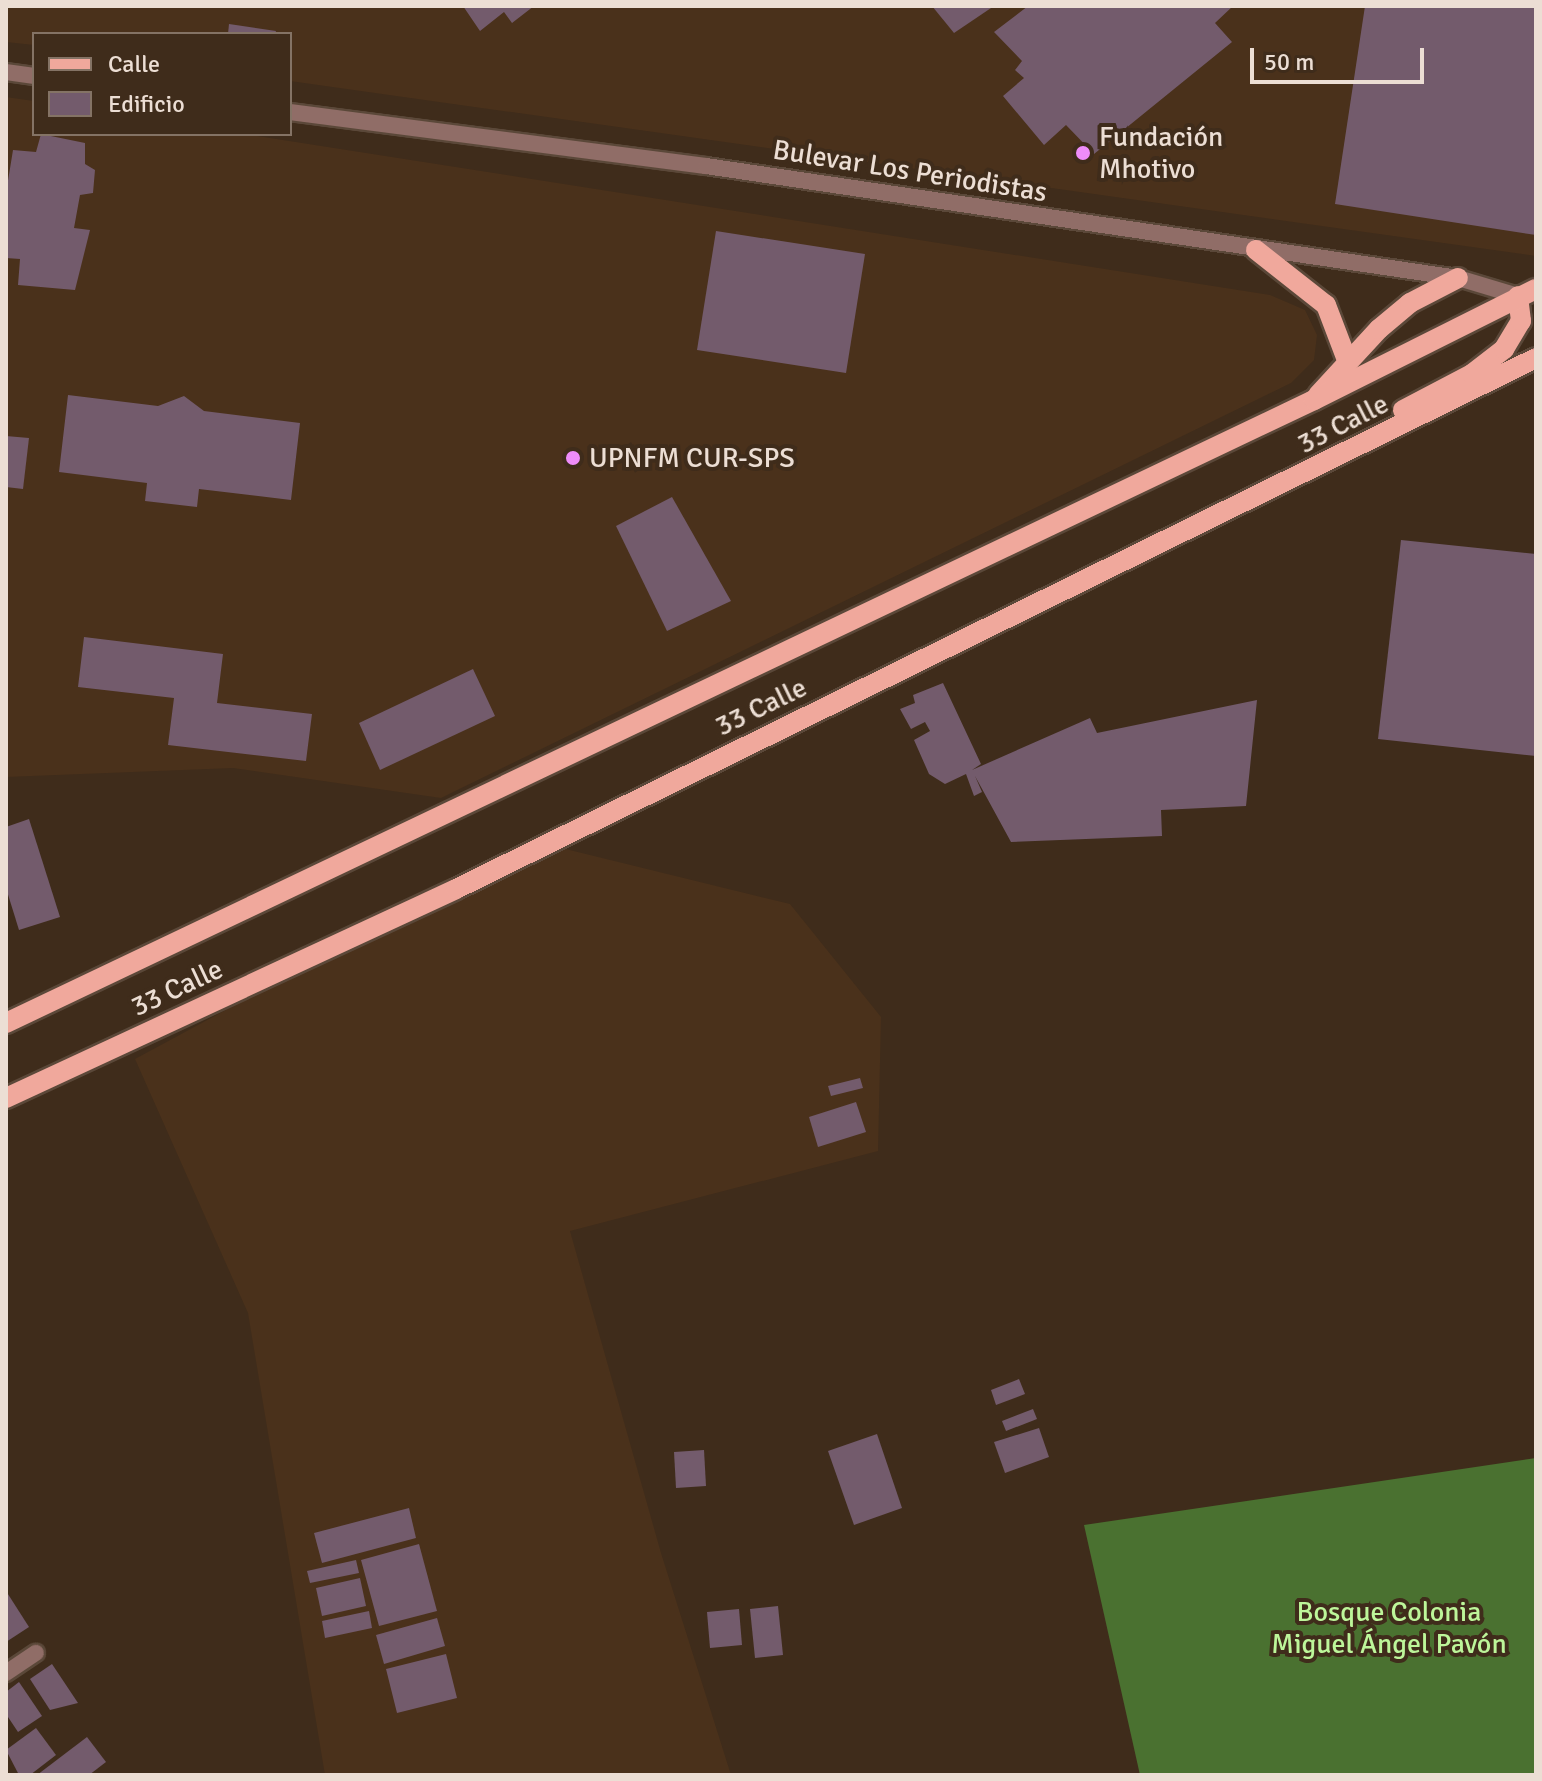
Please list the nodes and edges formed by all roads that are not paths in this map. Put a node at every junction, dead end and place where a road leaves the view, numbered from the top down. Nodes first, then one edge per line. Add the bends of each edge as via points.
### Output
1 (6, 72) edge
2 (32, 76) edge
3 (292, 112) edge
4 (1256, 250) junction
5 (1458, 278) junction
6 (1527, 292) edge
7 (1536, 312) edge
8 (1536, 358) edge
9 (1347, 360) junction
10 (1314, 400) junction
11 (1301, 476) junction
12 (6, 1023) edge
13 (6, 1098) edge
14 (36, 1653) dead end
15 (6, 1673) edge

1 - 2 street
3 - 4 street, Bulevar Los Periodistas via 706,166
4 - 5 street, Bulevar Los Periodistas
4 - 9 main road via 1326,305
5 - 6 street, Bulevar Los Periodistas
5 - 9 main road via 1410,303
6 - 7 main road
6 - 10 main road, 33 Calle
6 - 11 main road via 1521,321 1504,349 1472,374 1327,450
8 - 11 main road, 33 Calle
9 - 10 main road
10 - 12 main road, 33 Calle
11 - 13 main road, 33 Calle via 456,889
14 - 15 street

